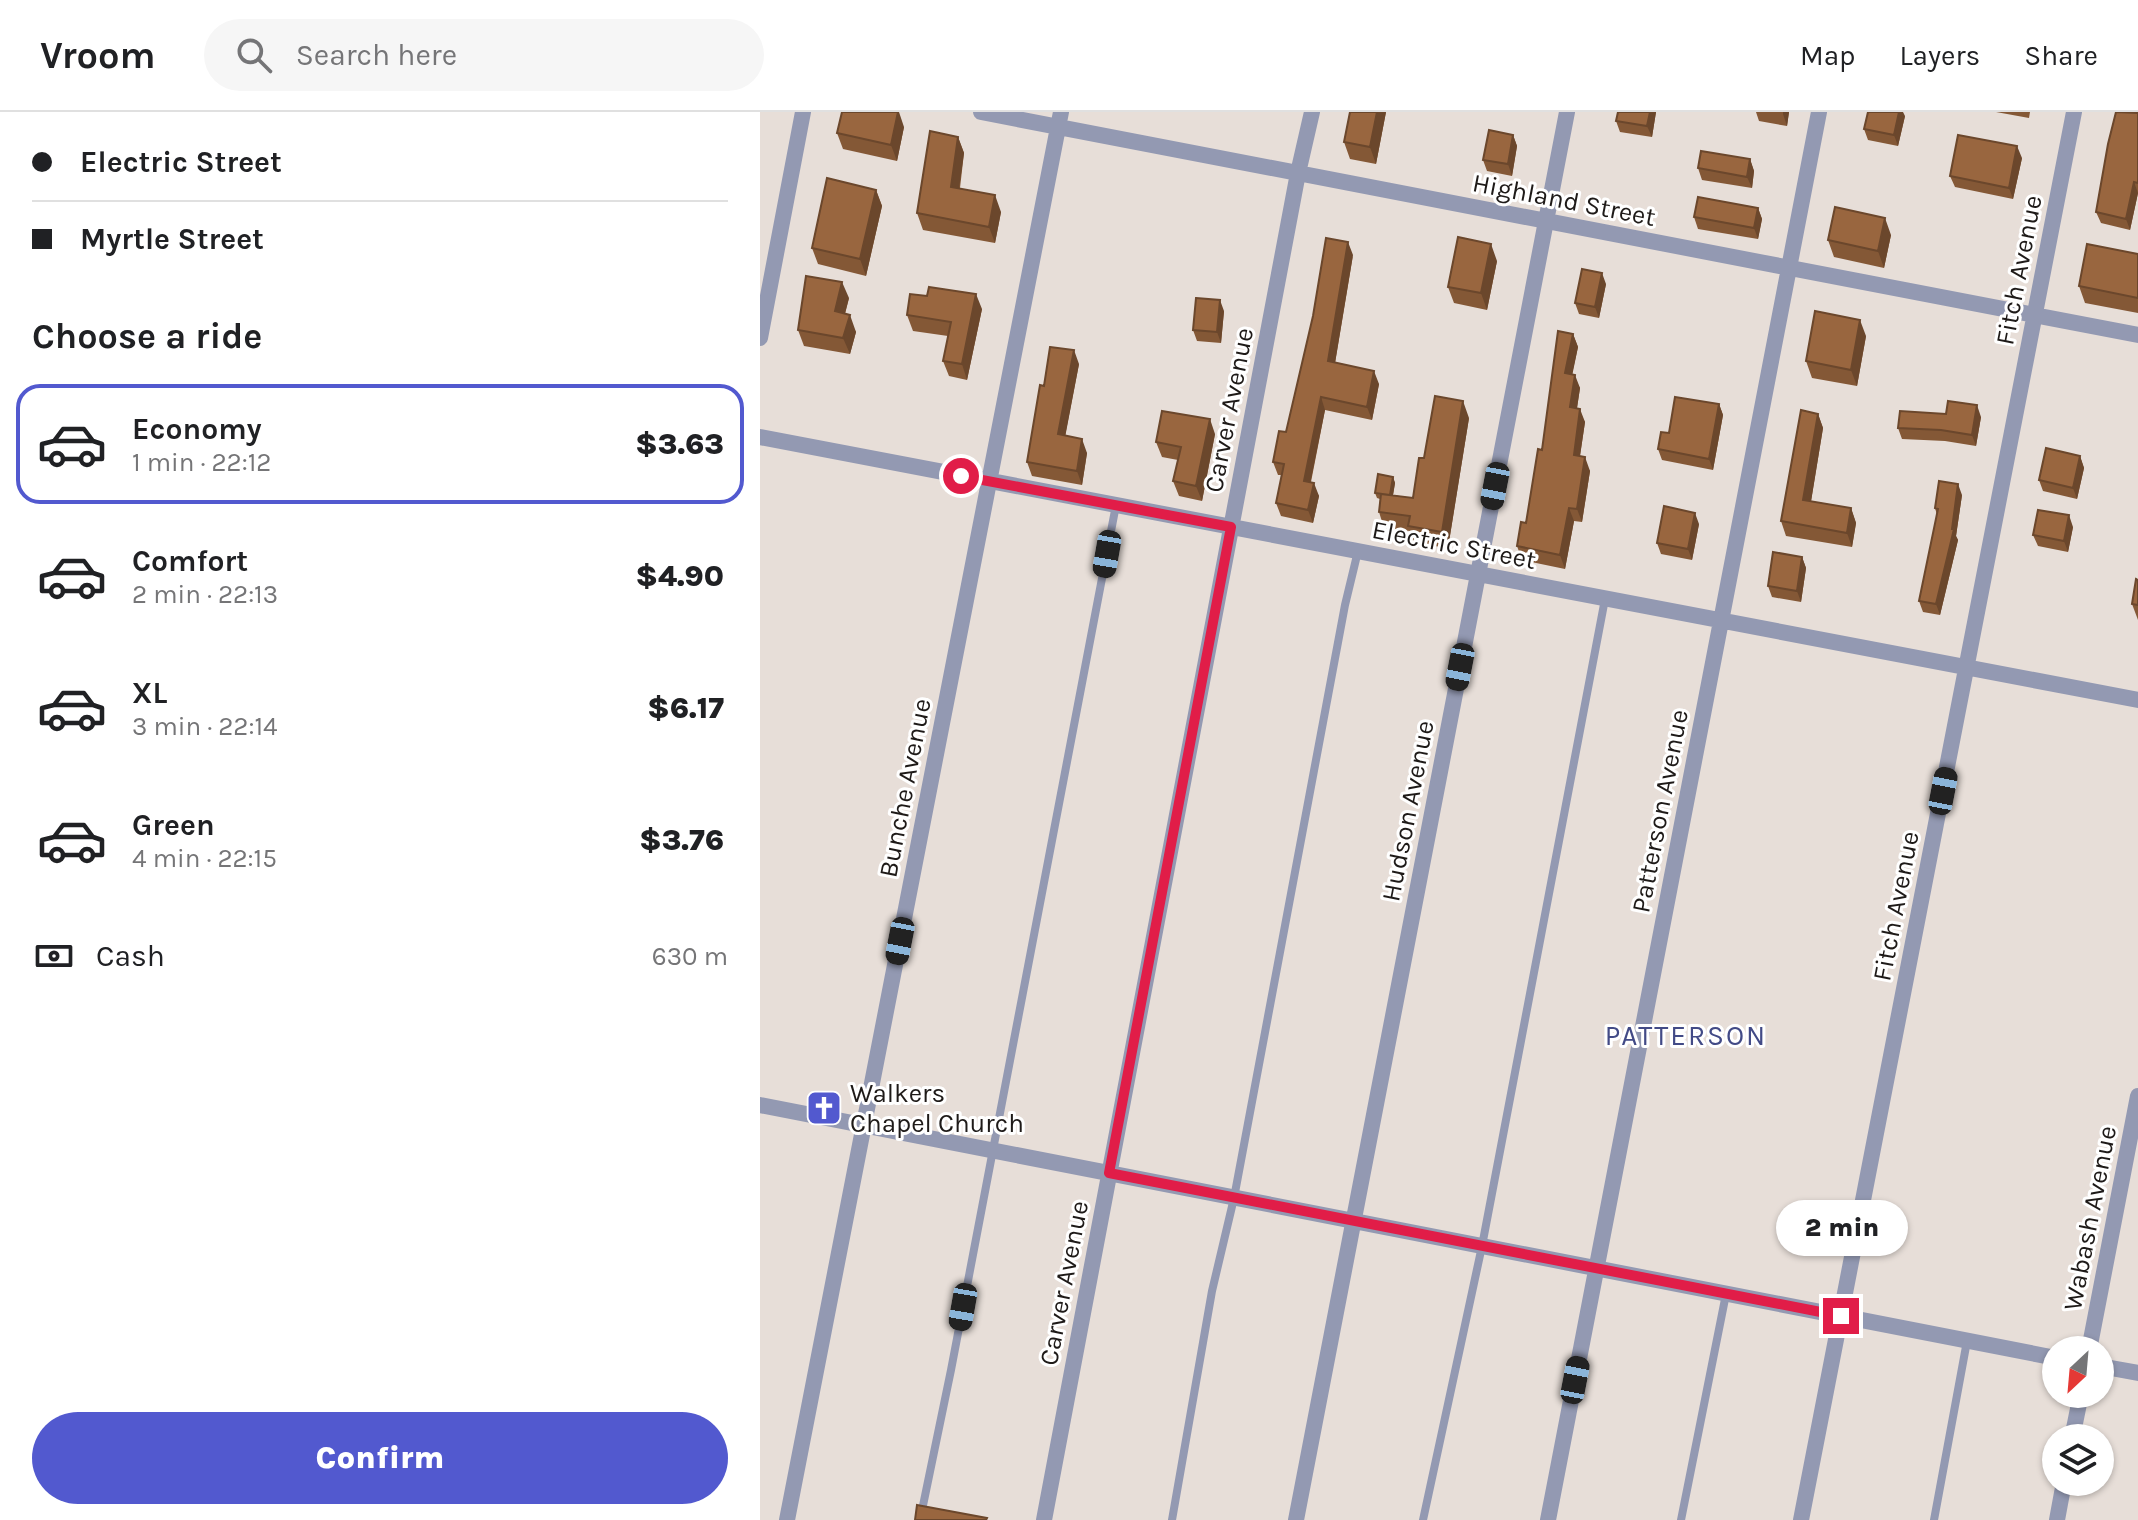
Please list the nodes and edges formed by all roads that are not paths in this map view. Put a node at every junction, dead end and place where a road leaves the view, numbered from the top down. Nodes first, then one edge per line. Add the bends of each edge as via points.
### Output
1 (803, 112) edge
2 (981, 112) edge
3 (1312, 112) edge
4 (1567, 112) edge
5 (1819, 112) edge
6 (2074, 112) edge
7 (1060, 119) edge
8 (1298, 173) junction
9 (1546, 221) junction
10 (1789, 268) junction
11 (764, 292) edge
12 (2035, 315) junction
13 (2138, 335) edge
14 (760, 338) edge
15 (760, 437) edge
16 (989, 481) junction
17 (1116, 505) junction
18 (1231, 527) junction
19 (1358, 551) junction
20 (1478, 574) junction
21 (1605, 598) junction
22 (1721, 621) junction
23 (1967, 668) junction
24 (2138, 700) edge
25 (2138, 1096) edge
26 (760, 1105) edge
27 (864, 1125) junction
28 (992, 1151) junction
29 (1109, 1173) junction
30 (1234, 1198) junction
31 (1354, 1221) junction
32 (1482, 1246) junction
33 (1597, 1268) junction
34 (1727, 1293) junction
35 (1841, 1316) junction
36 (2092, 1336) edge
37 (1968, 1340) junction
38 (2042, 1355) edge
39 (2114, 1369) edge
40 (2138, 1373) edge
41 (2061, 1496) edge
42 (787, 1520) edge
43 (920, 1520) edge
44 (1044, 1520) edge
45 (1172, 1520) edge
46 (1296, 1520) edge
47 (1423, 1520) edge
48 (1548, 1520) edge
49 (1681, 1520) edge
50 (1801, 1520) edge
51 (1934, 1520) edge
52 (2057, 1520) edge

1 - 11 street
2 - 7 street, Highland Street
3 - 8 street, Carver Avenue
4 - 9 street, Hudson Avenue
5 - 10 street, Patterson Avenue
6 - 12 street, Fitch Avenue
7 - 8 street, Highland Street
7 - 16 street, Bunche Avenue
8 - 9 street, Highland Street
8 - 18 street, Carver Avenue
9 - 10 street, Highland Street
9 - 20 street, Hudson Avenue
10 - 12 street, Highland Street
10 - 22 street, Patterson Avenue
11 - 14 street
12 - 13 street, Highland Street
12 - 23 street, Fitch Avenue
15 - 16 street, Electric Street
16 - 17 street, Electric Street
16 - 27 street, Bunche Avenue
17 - 18 street, Electric Street
17 - 28 lane
18 - 19 street, Electric Street
18 - 29 street, Carver Avenue
19 - 20 street, Electric Street
19 - 30 lane
20 - 21 street, Electric Street
20 - 31 street, Hudson Avenue
21 - 22 street, Electric Street
21 - 32 lane
22 - 23 street, Electric Street
22 - 33 street, Patterson Avenue
23 - 24 street, Electric Street
23 - 35 street, Fitch Avenue
25 - 36 street, Wabash Avenue
26 - 27 street
27 - 28 street
27 - 42 street, Bunche Avenue
28 - 29 street
28 - 43 lane
29 - 30 street
29 - 44 street, Carver Avenue
30 - 31 street
30 - 45 lane via 1212,1291
31 - 32 street
31 - 46 street, Hudson Avenue
32 - 33 street
32 - 47 lane
33 - 34 street
33 - 48 street, Patterson Avenue
34 - 35 street
34 - 49 lane
35 - 37 street
35 - 50 street, Fitch Avenue
37 - 38 street
37 - 51 lane
39 - 40 street
41 - 52 street

